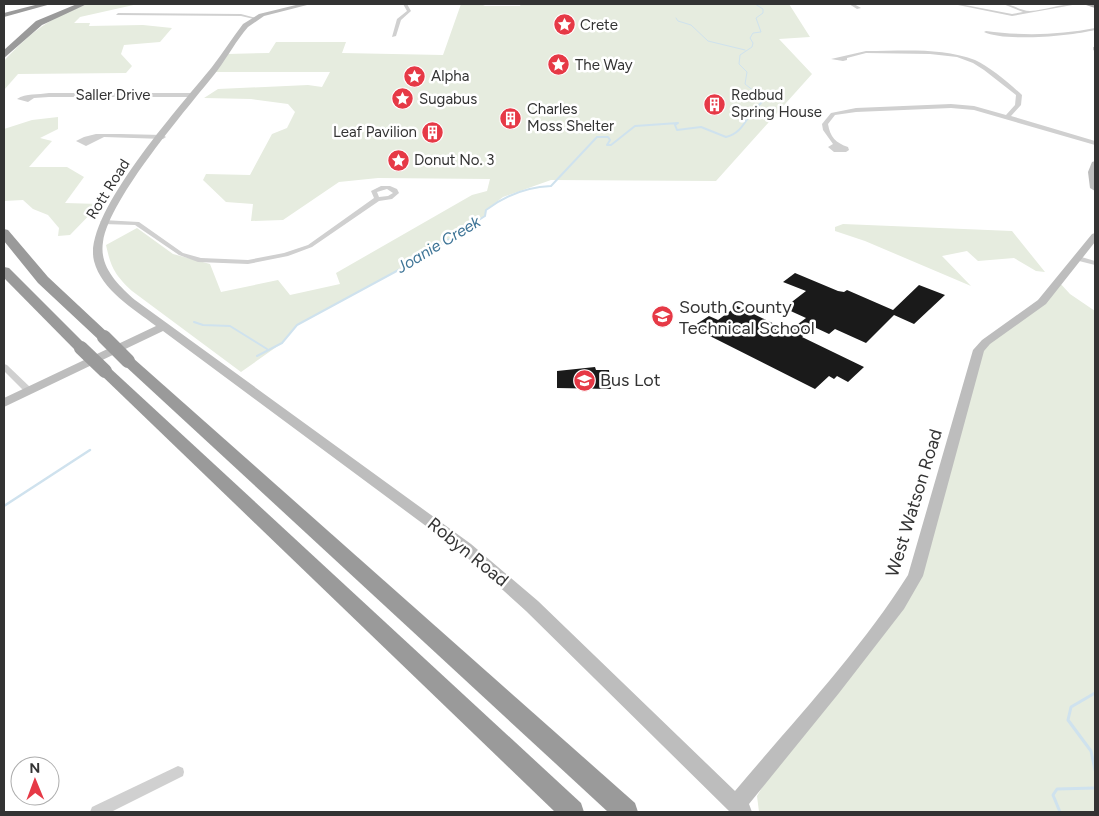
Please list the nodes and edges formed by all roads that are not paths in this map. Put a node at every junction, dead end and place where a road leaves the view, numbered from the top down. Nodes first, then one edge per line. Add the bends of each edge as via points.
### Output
1 (23, 4) edge
2 (42, 4) edge
3 (48, 4) edge
4 (83, 4) edge
5 (308, 4) edge
6 (405, 4) edge
7 (851, 4) edge
8 (954, 4) edge
9 (1005, 4) edge
10 (1076, 4) edge
11 (1088, 4) edge
12 (1095, 6) edge
13 (859, 8) dead end
14 (5, 13) edge
15 (1030, 13) junction
16 (118, 14) dead end
17 (254, 18) junction
18 (1095, 28) edge
19 (986, 32) dead end
20 (394, 36) dead end
21 (4, 56) edge
22 (844, 57) dead end
23 (194, 95) junction
24 (33, 97) dead end
25 (1007, 117) junction
26 (102, 136) dead end
27 (162, 137) junction
28 (836, 145) dead end
29 (1095, 145) edge
30 (1095, 164) edge
31 (1095, 188) edge
32 (377, 198) dead end
33 (103, 222) junction
34 (4, 233) edge
35 (1095, 236) edge
36 (1078, 258) junction
37 (1095, 263) edge
38 (4, 271) edge
39 (164, 326) junction
40 (4, 367) edge
41 (28, 390) junction
42 (4, 403) edge
43 (178, 772) dead end
44 (739, 809) edge
45 (97, 812) edge
46 (572, 812) edge
47 (626, 812) edge

1 - 14 highway
2 - 14 highway
3 - 14 highway
4 - 21 highway via 34,27
5 - 17 street
6 - 20 street via 409,11 399,19
7 - 13 street
8 - 15 street via 996,14
9 - 15 street
10 - 15 street
11 - 12 main road
16 - 17 street via 241,15
17 - 23 street, Rott Road
18 - 19 street via 1040,34
22 - 25 street via 866,52 930,52 970,60 1019,95 1018,105
23 - 24 street, Saller Drive
23 - 27 street, Rott Road
25 - 28 street via 967,107 938,105 843,112 830,116 825,124
25 - 29 street
26 - 27 street
27 - 33 street, Rott Road
30 - 31 street via 1092,172
32 - 33 street via 310,246 274,258 248,262 201,260 181,254 137,223
33 - 39 street, Rott Road via 98,250 106,276 120,293
34 - 47 highway, bridge via 43,280 128,361
35 - 36 street, West Watson Road
36 - 37 street
36 - 44 street, West Watson Road via 1042,302 979,350 915,576 898,604
38 - 46 highway, bridge via 105,371
39 - 41 street
39 - 44 street, Robyn Road via 428,518 504,580
40 - 41 street
41 - 42 street
43 - 45 street

